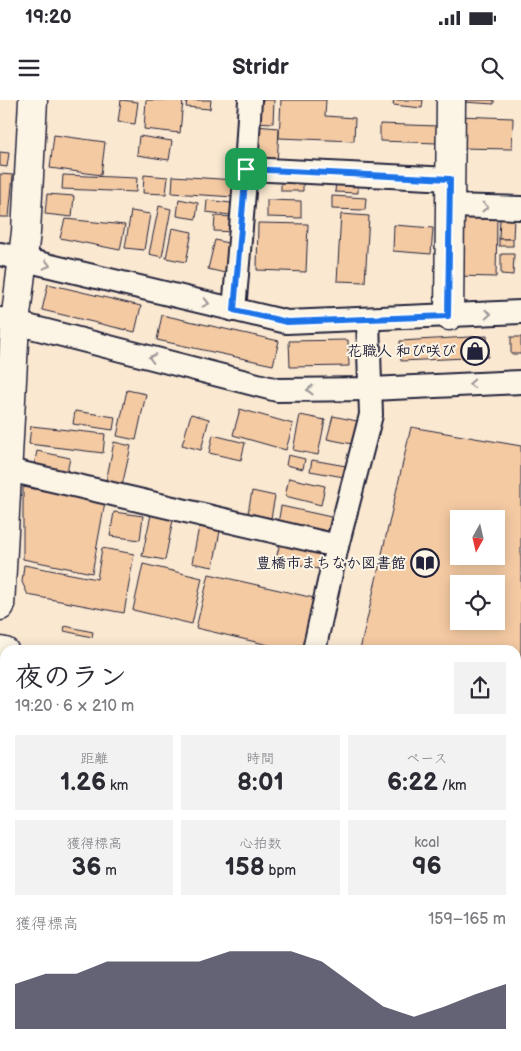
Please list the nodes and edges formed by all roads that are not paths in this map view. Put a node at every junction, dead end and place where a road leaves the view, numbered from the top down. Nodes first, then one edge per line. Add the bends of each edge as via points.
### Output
1 (34, 100) edge
2 (250, 100) edge
3 (451, 100) edge
4 (246, 169) junction
5 (450, 179) junction
6 (449, 206) junction
7 (521, 208) edge
8 (11, 257) edge
9 (234, 310) junction
10 (521, 312) edge
11 (448, 316) junction
12 (368, 320) junction
13 (8, 321) edge
14 (521, 382) edge
15 (371, 389) junction
16 (4, 469) edge
17 (337, 546) junction
18 (0, 606) edge
19 (315, 645) edge

1 - 8 street via 26,232
2 - 4 street
3 - 5 street
4 - 5 street
4 - 9 street
5 - 6 street
6 -> 7 street
6 - 11 street
8 -> 9 street
8 - 13 street
9 - 12 street via 287,322
11 -> 10 street
11 - 12 street
12 - 15 street
15 -> 13 street via 277,390
13 - 16 street
14 -> 15 street
15 - 17 street via 371,416
16 - 17 street
16 - 18 street
17 - 19 street

